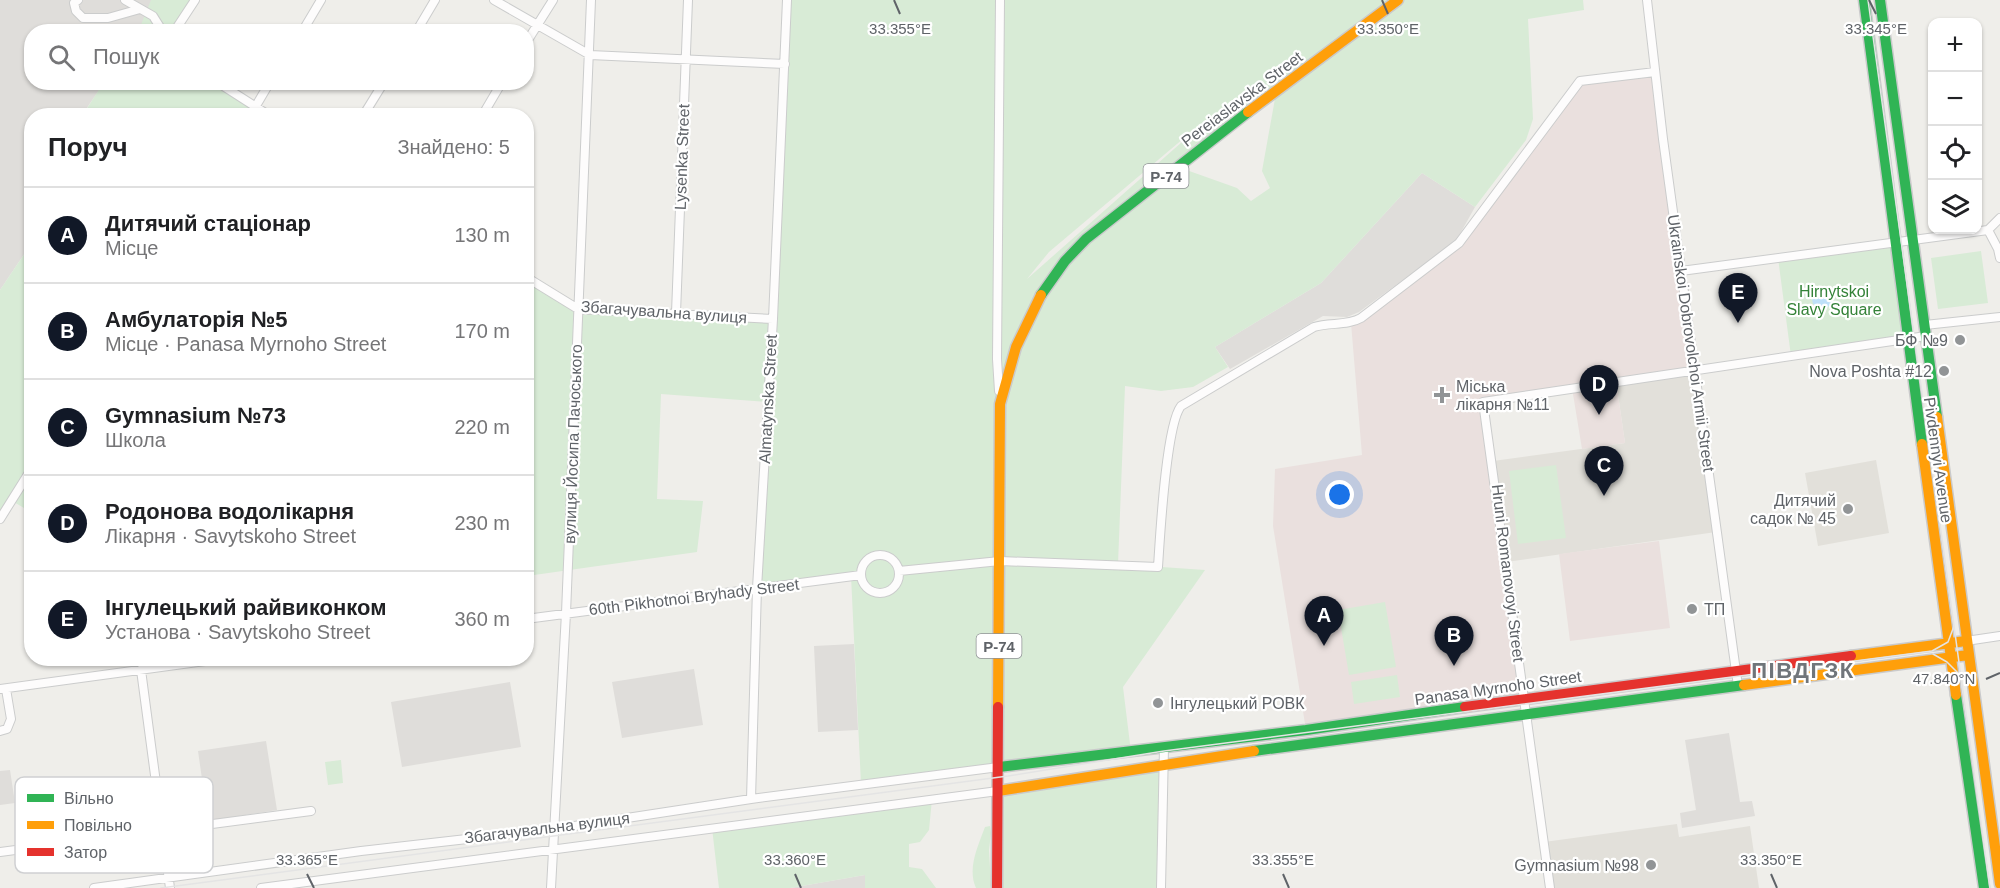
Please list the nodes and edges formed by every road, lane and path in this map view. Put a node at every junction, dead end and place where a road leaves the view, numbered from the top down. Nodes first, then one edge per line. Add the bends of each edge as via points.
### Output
1 (78, 0) edge
2 (125, 0) edge
3 (195, 0) edge
4 (321, 0) edge
5 (435, 0) edge
6 (494, 0) edge
7 (553, 0) edge
8 (591, 0) edge
9 (688, 0) edge
10 (787, 0) edge
11 (1000, 0) edge
12 (1398, 0) edge
13 (1647, 0) edge
14 (1864, 0) edge
15 (1880, 0) edge
16 (140, 9) junction
17 (158, 24) edge
18 (179, 24) edge
19 (307, 24) edge
20 (421, 24) edge
21 (538, 25) junction
22 (534, 31) edge
23 (590, 55) junction
24 (685, 61) junction
25 (785, 64) junction
26 (1655, 72) junction
27 (230, 90) edge
28 (265, 90) edge
29 (379, 90) edge
30 (497, 90) edge
31 (255, 106) junction
32 (258, 108) edge
33 (368, 108) edge
34 (487, 108) edge
35 (2000, 218) edge
36 (1988, 230) junction
37 (1913, 240) junction
38 (1894, 242) junction
39 (2000, 258) edge
40 (1681, 271) junction
41 (534, 281) edge
42 (578, 309) junction
43 (676, 313) junction
44 (2000, 317) edge
45 (773, 320) junction
46 (1925, 331) junction
47 (1907, 339) junction
48 (1694, 370) junction
49 (1000, 404) junction
50 (24, 481) edge
51 (0, 519) edge
52 (1000, 561) junction
53 (899, 571) junction
54 (861, 575) junction
55 (757, 588) junction
56 (566, 614) junction
57 (534, 618) edge
58 (2000, 636) edge
59 (1966, 640) junction
60 (1948, 643) junction
61 (1968, 655) junction
62 (1950, 658) junction
63 (143, 666) edge
64 (169, 666) edge
65 (141, 670) junction
66 (1736, 672) junction
67 (1738, 686) junction
68 (3, 689) edge
69 (1524, 699) junction
70 (1526, 714) junction
71 (0, 731) edge
72 (1164, 748) junction
73 (1164, 764) junction
74 (999, 767) junction
75 (156, 777) edge
76 (998, 791) junction
77 (752, 799) junction
78 (312, 811) dead end
79 (213, 824) edge
80 (555, 829) junction
81 (554, 849) junction
82 (15, 850) edge
83 (0, 852) edge
84 (213, 871) edge
85 (168, 873) edge
86 (199, 873) edge
87 (169, 877) junction
88 (2000, 884) edge
89 (94, 888) edge
90 (170, 888) edge
91 (261, 888) edge
92 (552, 888) edge
93 (997, 888) edge
94 (1161, 888) edge
95 (1550, 888) edge
96 (1984, 888) edge

1 - 16 street via 74,3 76,11 83,18 108,18
2 - 16 street
3 - 18 street
4 - 19 street
5 - 20 street
6 - 21 street
7 - 21 street
8 - 23 street, вулиця Йосипа Пачоського
9 - 24 street, Lysenka Street
10 - 25 street, Almatynska Street
11 - 49 street
12 - 49 main road, Pereiaslavska Street / Р-74 via 1192,155 1065,260 1027,318 1006,370
13 - 26 street, Ukrainskoi Dobrovolchoi Armii Street
14 - 38 main road, Pivdennyi Avenue
15 - 37 main road, Pivdennyi Avenue
16 - 17 street
21 - 22 street
21 - 23 street
23 - 24 street
23 - 42 street, вулиця Йосипа Пачоського
24 - 25 street
24 - 43 street, Lysenka Street
25 - 45 street, Almatynska Street
26 - 40 street, Ukrainskoi Dobrovolchoi Armii Street
26 - 52 street via 1580,81 1459,243 1355,322 1314,327 1181,406 1169,456 1158,567
27 - 31 street
28 - 31 street
29 - 33 street
30 - 34 street
31 - 32 street
35 - 36 street
36 - 37 street
36 - 39 street
37 - 38 street
37 - 46 main road, Pivdennyi Avenue
38 - 40 street
38 - 47 main road, Pivdennyi Avenue
40 - 48 street, Ukrainskoi Dobrovolchoi Armii Street
41 - 42 street, Збагачувальна вулиця
42 - 43 street, Збагачувальна вулиця
42 - 56 street, вулиця Йосипа Пачоського
43 - 45 street, Збагачувальна вулиця
44 - 46 street
45 - 55 street, Almatynska Street
46 - 47 street
46 - 59 main road, Pivdennyi Avenue
47 - 48 street
47 - 60 main road, Pivdennyi Avenue
48 - 66 street, Ukrainskoi Dobrovolchoi Armii Street
48 - 69 street, Hruni Romanovoyi Street via 1484,402
49 - 52 main road, Р-74
50 - 51 street
52 - 53 street
52 - 74 main road, Р-74
53 - 54 street via 893,560 879,555 868,559
53 - 54 street via 896,584 882,593 867,588
54 - 55 street, 60th Pikhotnoi Bryhady Street
55 - 56 street, 60th Pikhotnoi Bryhady Street
55 - 77 street, Almatynska Street
56 - 57 street, 60th Pikhotnoi Bryhady Street
56 - 80 street, вулиця Йосипа Пачоського
58 - 59 street, Panasa Myrnoho Street
59 - 60 main road, Panasa Myrnoho Street
59 - 61 main road, Pivdennyi Avenue
60 - 62 main road, Pivdennyi Avenue
60 - 66 main road, Panasa Myrnoho Street
61 - 62 main road, Panasa Myrnoho Street
61 - 88 main road, Pivdennyi Avenue
62 - 67 main road, Panasa Myrnoho Street
62 - 96 main road, Pivdennyi Avenue
63 - 65 street
64 - 65 street
65 - 68 street
65 - 75 street
66 - 67 street, Ukrainskoi Dobrovolchoi Armii Street
66 - 69 main road, Panasa Myrnoho Street
67 - 70 main road, Panasa Myrnoho Street
68 - 71 street via 11,718 7,729
69 - 70 street, Hruni Romanovoyi Street
69 - 72 main road, Panasa Myrnoho Street
70 - 73 main road, Panasa Myrnoho Street
70 - 95 street, Hruni Romanovoyi Street
72 - 73 street
72 - 74 main road, Panasa Myrnoho Street
73 - 76 main road, Panasa Myrnoho Street
73 - 94 street
74 - 76 main road, Р-74
74 - 77 street, Збагачувальна вулиця
76 - 81 street, Збагачувальна вулиця
76 - 93 main road, Р-74
77 - 80 street, Збагачувальна вулиця
78 - 79 street
80 - 81 street, вулиця Йосипа Пачоського
80 - 84 street, Збагачувальна вулиця
81 - 91 street, Збагачувальна вулиця
81 - 92 street, вулиця Йосипа Пачоського
82 - 83 street
85 - 87 street
86 - 87 street, Збагачувальна вулиця
87 - 89 street, Збагачувальна вулиця
87 - 90 street

